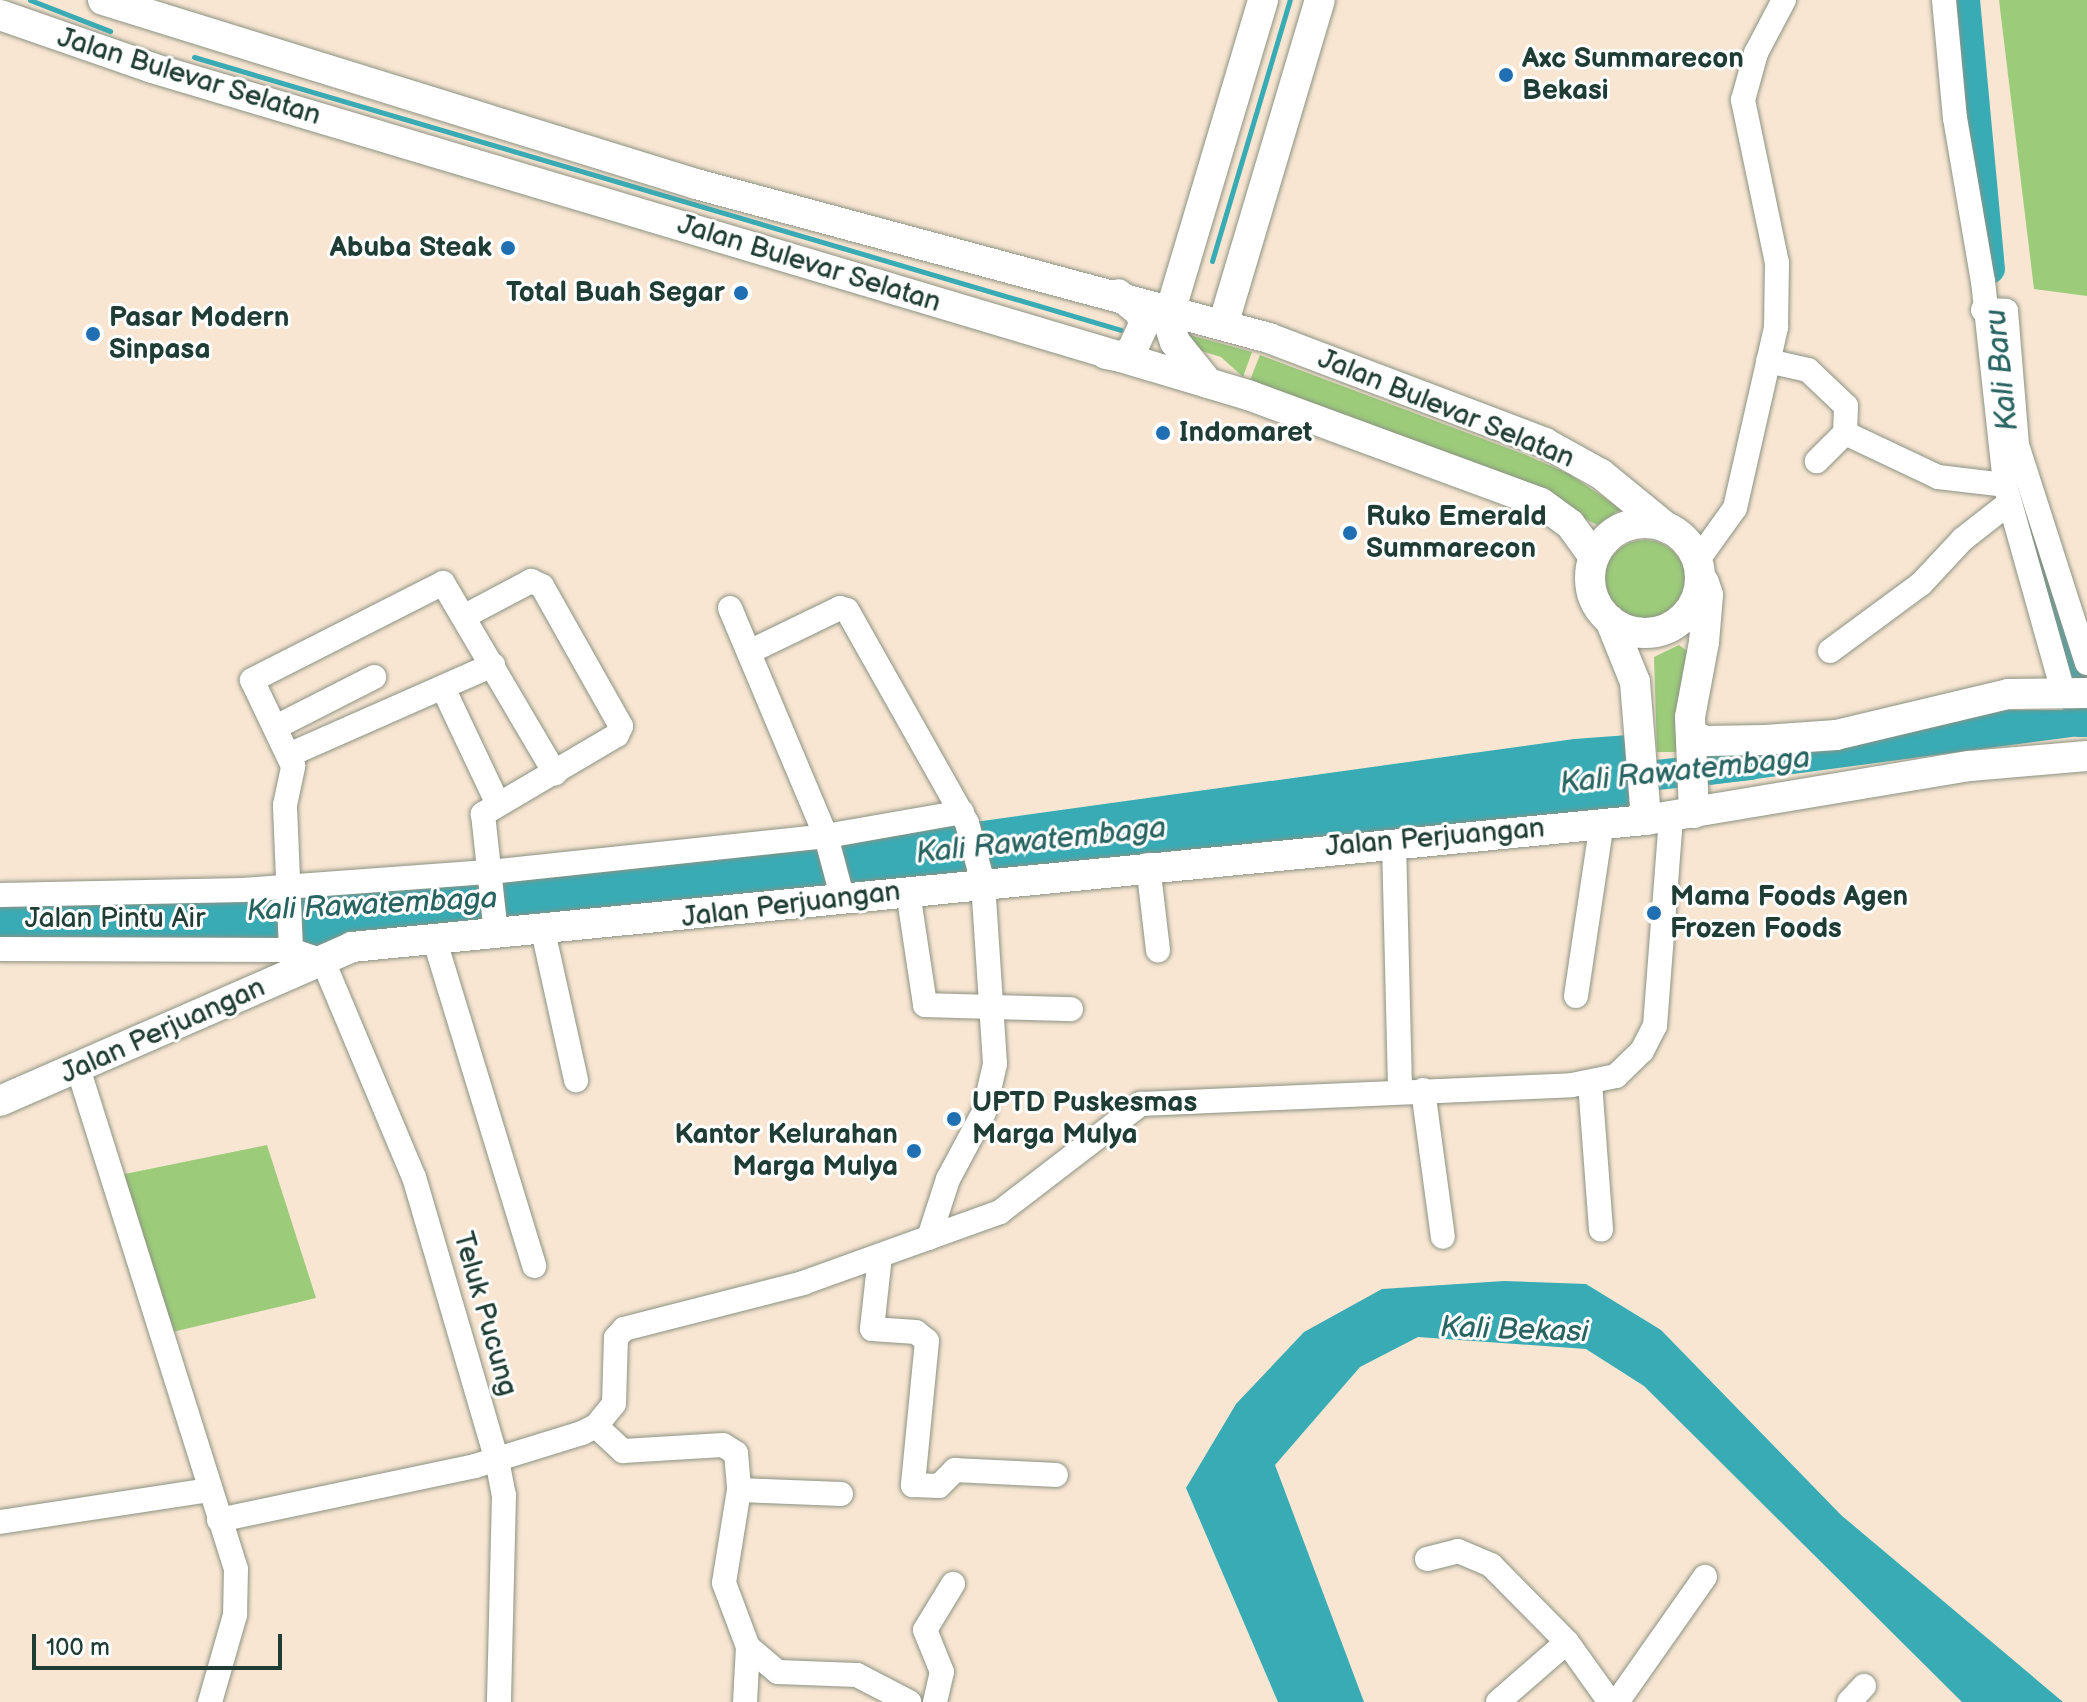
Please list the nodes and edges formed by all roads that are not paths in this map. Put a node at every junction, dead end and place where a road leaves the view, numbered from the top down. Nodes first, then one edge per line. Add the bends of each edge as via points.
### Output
1 (103, 0) edge
2 (1263, 0) edge
3 (1320, 0) edge
4 (1784, 0) edge
5 (1944, 0) edge
6 (0, 15) edge
7 (1232, 293) junction
8 (1118, 294) junction
9 (1175, 297) junction
10 (1991, 310) junction
11 (1223, 325) junction
12 (1104, 354) junction
13 (1768, 361) junction
14 (1208, 383) junction
15 (1845, 433) junction
16 (1817, 461) dead end
17 (2007, 494) junction
18 (1631, 499) junction
19 (1667, 528) junction
20 (1576, 530) junction
21 (1594, 557) junction
22 (1698, 566) junction
23 (730, 608) dead end
24 (465, 616) junction
25 (1610, 620) junction
26 (1830, 651) dead end
27 (749, 652) junction
28 (2085, 653) edge
29 (493, 665) junction
30 (374, 677) dead end
31 (444, 690) junction
32 (2075, 692) edge
33 (278, 726) junction
34 (1694, 744) junction
35 (291, 754) junction
36 (2087, 756) edge
37 (555, 773) junction
38 (498, 804) junction
39 (1670, 809) junction
40 (964, 818) junction
41 (1602, 823) junction
42 (827, 842) junction
43 (1394, 842) junction
44 (1148, 865) junction
45 (982, 875) junction
46 (490, 876) junction
47 (286, 887) junction
48 (841, 892) junction
49 (908, 892) junction
50 (0, 895) edge
51 (496, 927) junction
52 (543, 931) junction
53 (434, 938) junction
54 (0, 949) edge
55 (291, 950) junction
56 (1158, 950) dead end
57 (323, 961) junction
58 (1576, 996) dead end
59 (990, 1007) junction
60 (1071, 1009) dead end
61 (78, 1068) junction
62 (576, 1080) dead end
63 (1590, 1083) junction
64 (1412, 1090) junction
65 (0, 1101) edge
66 (1601, 1230) dead end
67 (1443, 1237) dead end
68 (929, 1238) junction
69 (880, 1256) junction
70 (534, 1266) dead end
71 (596, 1426) junction
72 (497, 1460) junction
73 (1056, 1475) dead end
74 (209, 1490) junction
75 (739, 1490) junction
76 (841, 1494) dead end
77 (219, 1520) junction
78 (0, 1522) edge
79 (1427, 1559) dead end
80 (1705, 1577) dead end
81 (953, 1584) dead end
82 (1567, 1642) junction
83 (748, 1647) junction
84 (210, 1702) edge
85 (499, 1702) edge
86 (745, 1702) edge
87 (909, 1702) edge
88 (935, 1702) edge
89 (1498, 1702) edge
90 (1610, 1702) edge
91 (1617, 1702) edge

1 - 8 main road, Jalan Bulevar Selatan via 696,184
2 - 9 main road
3 - 7 main road
4 - 13 street via 1756,53 1743,100 1778,275 1777,319
5 - 10 street via 1955,118
6 - 12 main road, Jalan Bulevar Selatan via 138,64
7 - 9 main road via 1215,306
7 - 11 main road
8 - 9 main road, Jalan Bulevar Selatan
8 - 12 main road via 1140,312 1144,324 1132,350 1121,357
9 - 11 main road, Jalan Bulevar Selatan
9 - 14 main road via 1169,325 1175,342
10 - 17 street
10 - 28 street via 2017,445
11 - 18 main road, Jalan Bulevar Selatan via 1545,443 1601,474
12 - 14 main road, Jalan Bulevar Selatan
13 - 15 street via 1797,365 1830,385 1847,409
13 - 22 street via 1735,508
14 - 20 main road, Jalan Bulevar Selatan via 1541,503
15 - 16 street
15 - 17 street via 1938,477
17 - 26 street via 1921,584
17 - 32 street
18 - 19 main road, Jalan Bulevar Selatan
18 - 20 main road via 1615,518 1585,532
19 - 21 main road via 1625,527 1609,535
19 - 22 main road via 1686,542
20 - 21 main road, Jalan Bulevar Selatan
21 - 25 main road via 1591,590
22 - 25 main road via 1697,596 1676,623 1647,633
22 - 34 main road via 1708,595 1690,717
23 - 27 street
24 - 29 street
24 - 33 street via 438,581 252,680
24 - 37 street via 531,581 550,599 621,726 617,735
25 - 39 main road via 1632,669 1643,744
27 - 40 street via 840,608 847,610
27 - 42 street
29 - 31 street
29 - 37 street
30 - 33 street
31 - 35 street
31 - 38 street
32 - 34 main road via 2008,694 1836,735
33 - 35 street
34 - 39 main road
35 - 47 street via 285,805
36 - 39 main road, Jalan Perjuangan via 1970,766
37 - 38 street
38 - 46 street via 482,816
39 - 41 main road, Jalan Perjuangan
39 - 63 street via 1655,1026 1632,1062 1616,1076
40 - 42 street
40 - 45 street
41 - 43 main road, Jalan Perjuangan
41 - 58 street
42 - 46 street
42 - 48 street
43 - 44 main road, Jalan Perjuangan
43 - 64 street
44 - 45 main road, Jalan Perjuangan
44 - 56 street
45 - 49 main road, Jalan Perjuangan
45 - 59 street
46 - 47 street
46 - 51 street
47 - 50 street
47 - 55 street
48 - 49 main road, Jalan Perjuangan
48 - 52 main road, Jalan Perjuangan
49 - 59 street via 925,1005
51 - 52 main road, Jalan Perjuangan
51 - 53 main road, Jalan Perjuangan
52 - 62 street
53 - 57 main road, Jalan Perjuangan via 352,947
53 - 70 street
54 - 55 street, Jalan Pintu Air
55 - 57 street, Jalan Pintu Air
57 - 61 main road, Jalan Perjuangan
57 - 72 street, Teluk Pucung via 414,1177
59 - 60 street
59 - 68 street via 993,1086 948,1179
61 - 65 main road, Jalan Perjuangan
61 - 74 street
63 - 64 street
63 - 66 street
64 - 67 street
64 - 68 street via 1141,1104 1024,1197
68 - 69 street
69 - 71 street via 803,1283 624,1329 616,1338 614,1404
69 - 73 street via 872,1329 916,1332 927,1341 913,1485 939,1486 955,1470
71 - 72 street
71 - 75 street via 623,1451 730,1448 740,1461
72 - 77 street
72 - 85 street, Teluk Pucung via 504,1495
74 - 77 street
74 - 78 street
75 - 76 street
75 - 83 street via 724,1583
77 - 84 street via 236,1569 237,1599
79 - 82 street via 1458,1551 1481,1557
80 - 91 street
81 - 88 street via 925,1630 942,1672
82 - 89 street
82 - 90 street
83 - 86 street
83 - 87 street via 778,1672 857,1675

